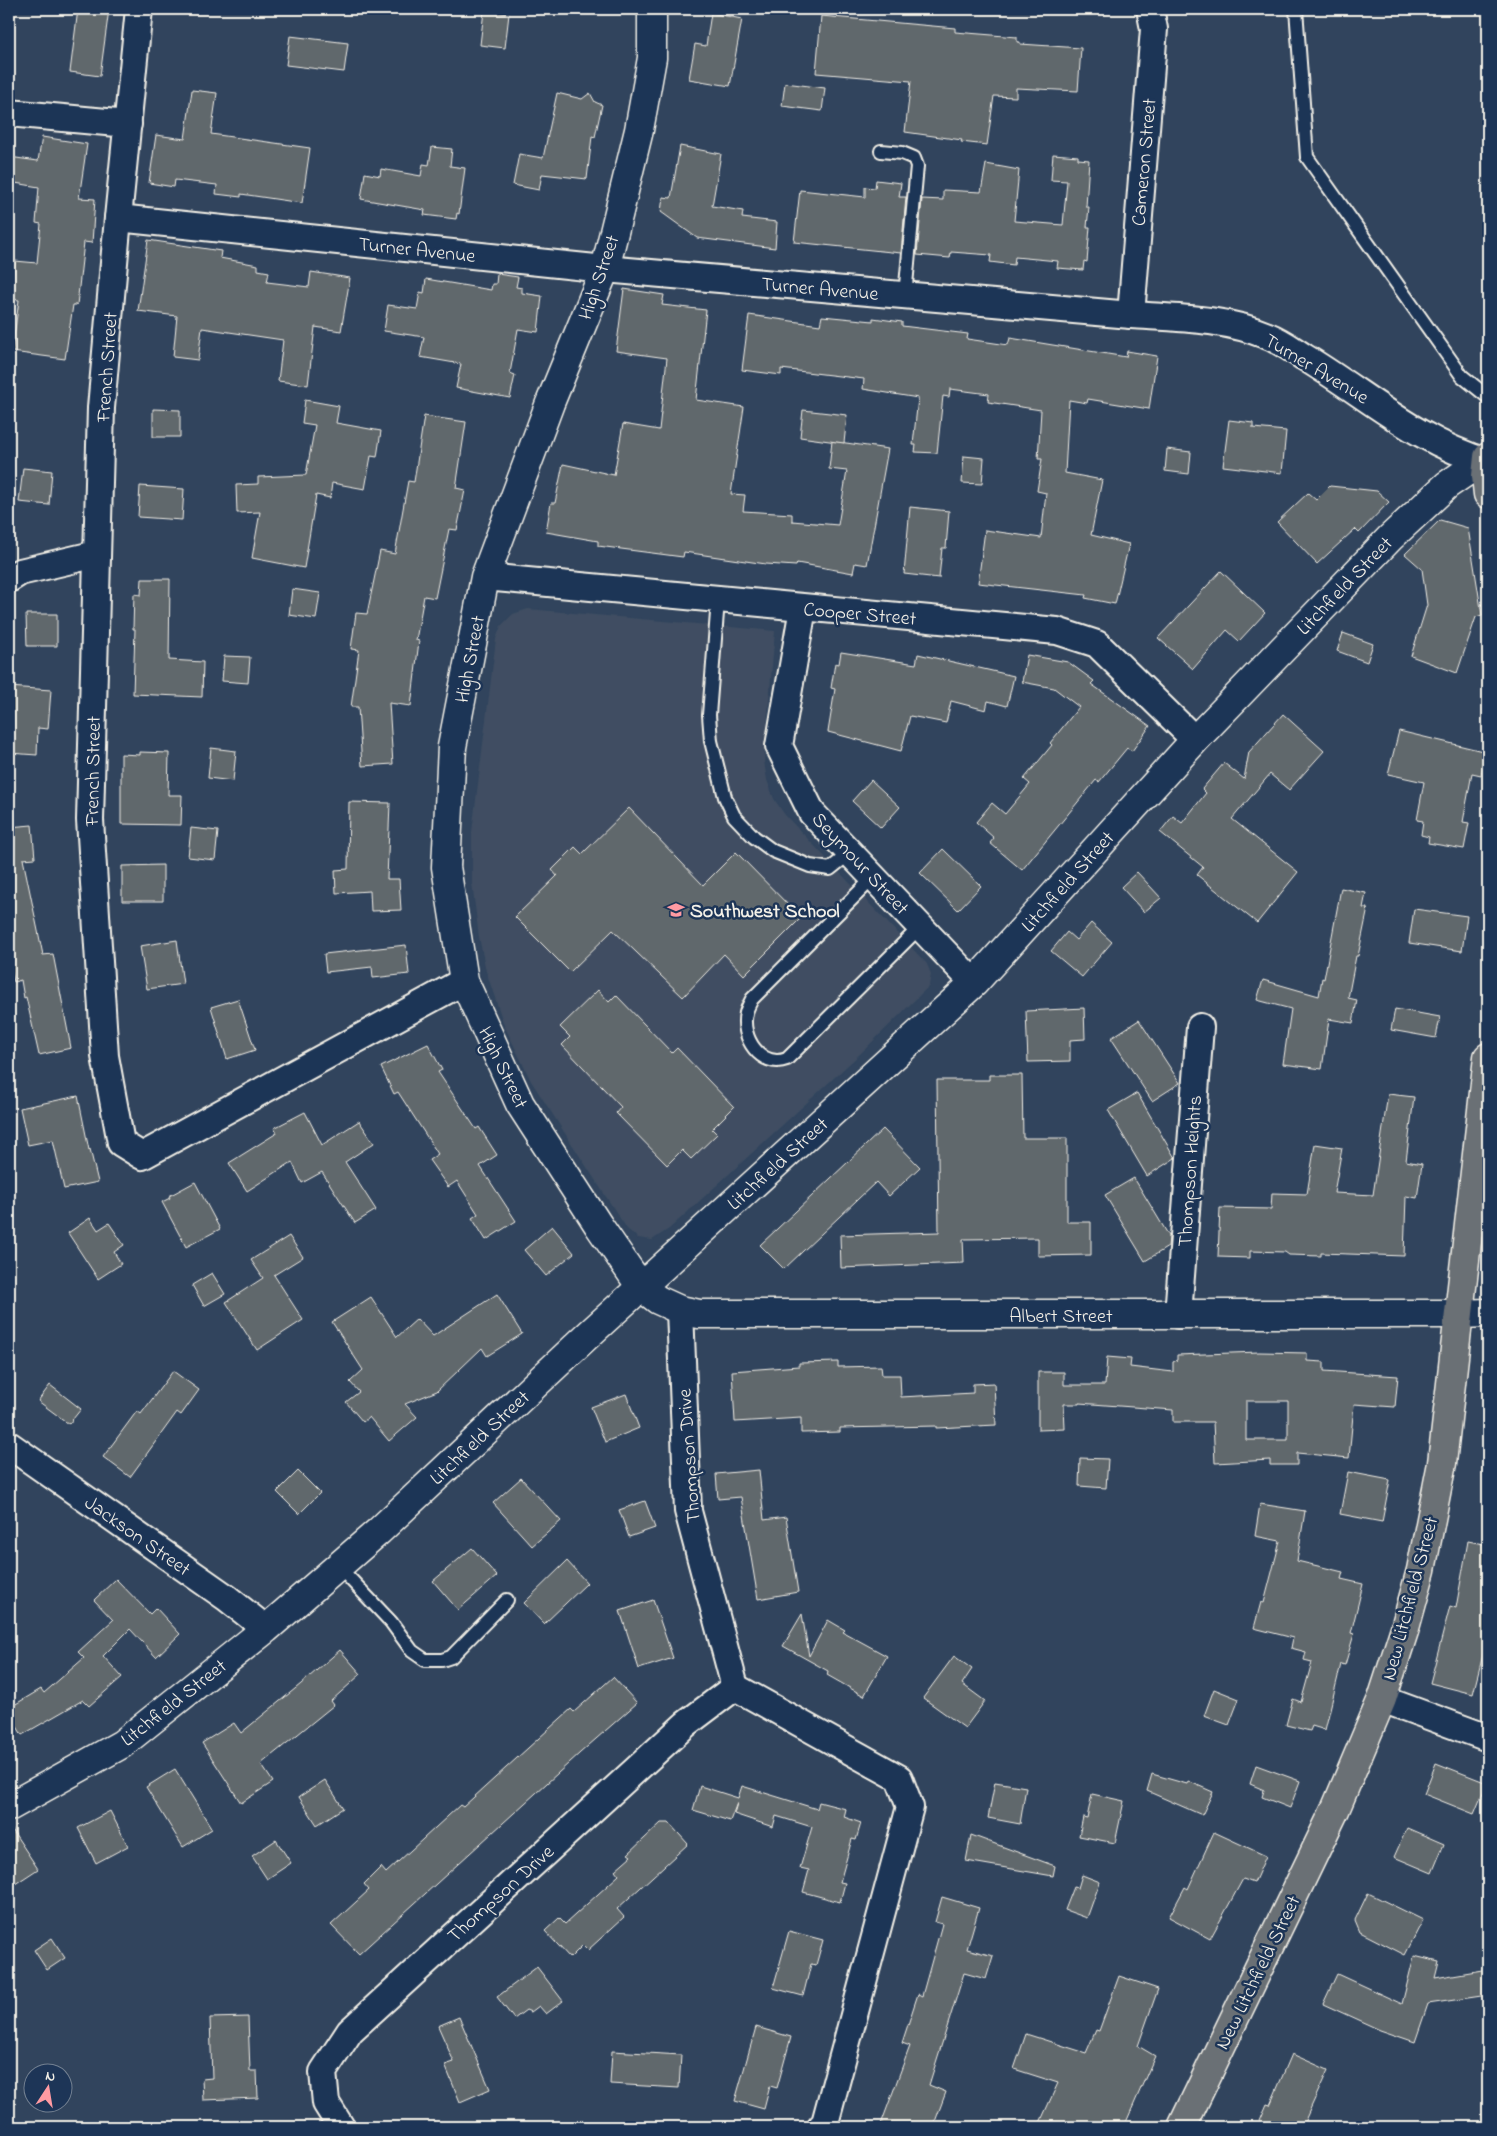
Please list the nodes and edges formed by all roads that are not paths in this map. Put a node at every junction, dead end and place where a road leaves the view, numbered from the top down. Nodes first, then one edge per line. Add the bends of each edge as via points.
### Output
1 (139, 9) edge
2 (652, 9) edge
3 (1150, 9) edge
4 (1296, 9) edge
5 (9, 112) edge
6 (128, 124) junction
7 (882, 151) dead end
8 (118, 218) junction
9 (605, 269) junction
10 (904, 296) junction
11 (1131, 315) junction
12 (1488, 397) edge
13 (1488, 460) edge
14 (1488, 494) edge
15 (97, 554) junction
16 (485, 577) junction
17 (9, 579) edge
18 (718, 600) junction
19 (803, 608) junction
20 (1195, 740) junction
21 (850, 853) junction
22 (873, 878) junction
23 (920, 927) junction
24 (464, 981) junction
25 (974, 983) junction
26 (1200, 1027) dead end
27 (1488, 1057) edge
28 (641, 1287) junction
29 (680, 1310) junction
30 (1488, 1313) edge
31 (1459, 1314) junction
32 (1178, 1315) junction
33 (9, 1445) edge
34 (339, 1567) junction
35 (507, 1600) dead end
36 (266, 1629) junction
37 (735, 1687) junction
38 (1382, 1699) junction
39 (1488, 1738) edge
40 (9, 1807) edge
41 (341, 2127) edge
42 (821, 2127) edge
43 (1182, 2127) edge

1 - 6 street, French Street
2 - 9 street, High Street via 652,58 639,130
3 - 11 street, Cameron Street via 1154,29
4 - 12 lane via 1307,157 1462,376
5 - 6 street
6 - 8 street, French Street
7 - 10 lane via 914,158 917,166
8 - 9 street, Turner Avenue
8 - 15 street, French Street via 101,408
9 - 10 street, Turner Avenue
9 - 16 street, High Street via 550,403
10 - 11 street, Turner Avenue
11 - 13 street, Turner Avenue via 1211,320 1268,336 1426,436 1465,455
13 - 14 highway
13 - 20 street, Litchfield Street via 1457,478 1426,503
15 - 17 street via 20,572
15 - 24 street, French Street via 90,820 105,1056 121,1144 142,1156
16 - 18 street, Cooper Street
16 - 24 street, High Street via 452,747 446,867
18 - 19 street, Cooper Street
18 - 21 lane via 709,715 711,741 723,789 734,816 773,851 810,866 830,869
19 - 20 street, Cooper Street via 1056,631 1097,644
19 - 21 street, Seymour Street via 779,746 812,813
20 - 25 street, Litchfield Street
21 - 22 street, Seymour Street
22 - 23 street, Seymour Street
22 - 23 lane via 752,999 745,1014 746,1035 755,1051 769,1060 787,1060
23 - 25 street, Seymour Street
24 - 28 street, High Street via 520,1104
25 - 28 street, Litchfield Street
26 - 32 street, Thompson Heights
27 - 31 highway, New Litchfield Street
28 - 29 street, Albert Street via 658,1300
28 - 34 street, Litchfield Street
29 - 32 street, Albert Street via 730,1316
29 - 37 street, Thompson Drive via 688,1511
30 - 31 street, Albert Street
31 - 32 street, Albert Street
31 - 38 highway, New Litchfield Street via 1442,1463 1421,1570
33 - 36 street, Jackson Street via 227,1598
34 - 35 lane via 391,1622 412,1651 425,1660 450,1657
34 - 36 street, Litchfield Street
36 - 40 street, Litchfield Street via 122,1744
37 - 41 street, Thompson Drive via 686,1724 350,2031 323,2072 326,2103
37 - 42 street via 899,1778 910,1806 825,2123
38 - 39 street
38 - 43 highway, New Litchfield Street via 1335,1810

